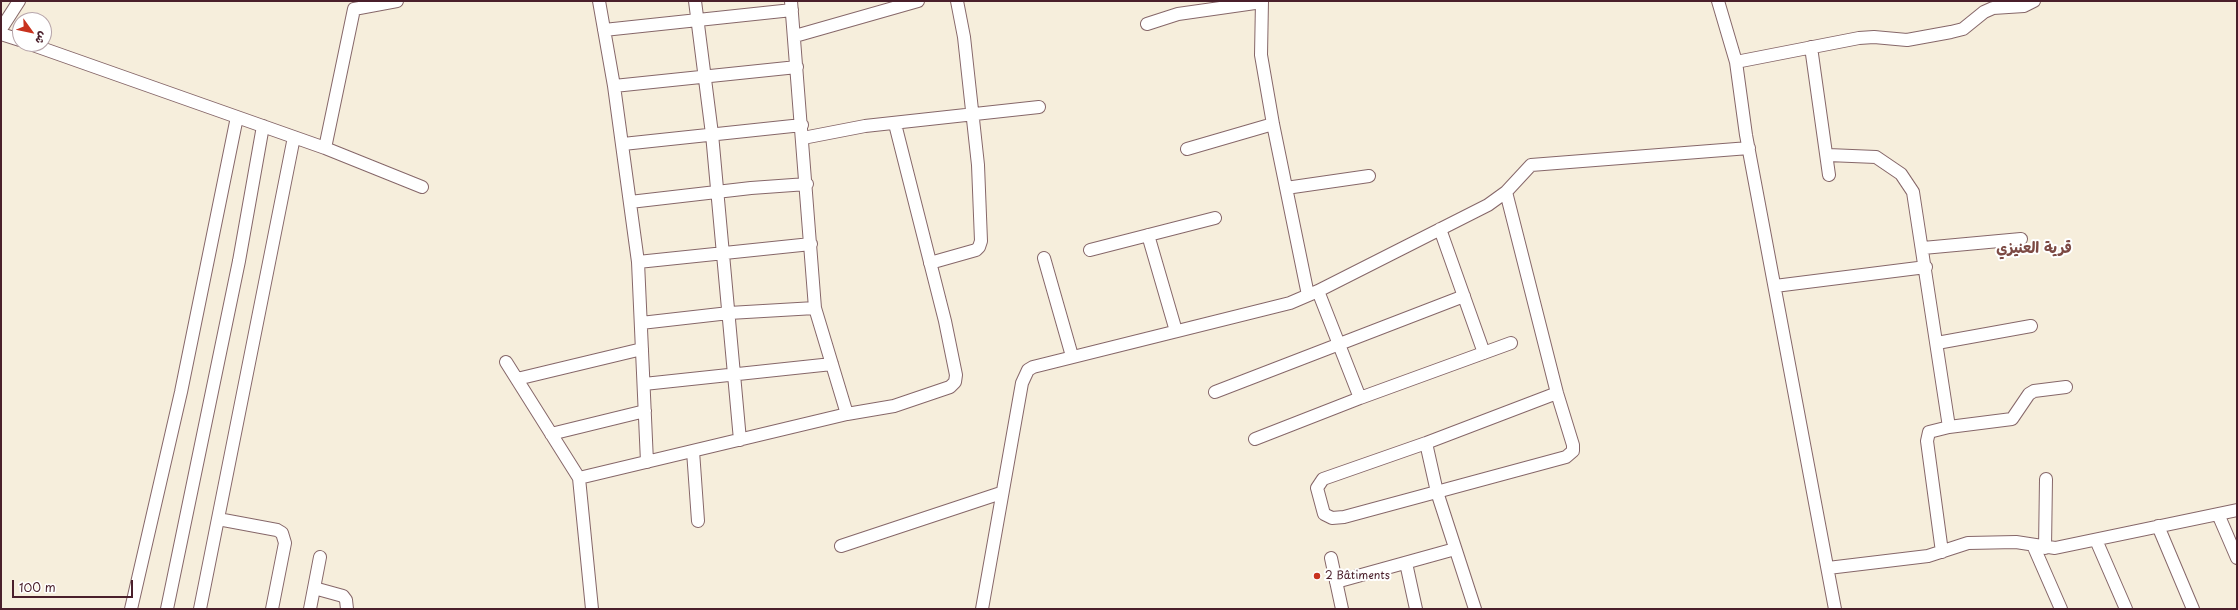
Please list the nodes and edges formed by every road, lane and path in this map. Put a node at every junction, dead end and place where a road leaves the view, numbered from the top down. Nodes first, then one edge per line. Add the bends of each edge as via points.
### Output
1 (19, 1) edge
2 (397, 1) edge
3 (599, 1) edge
4 (695, 1) edge
5 (918, 1) edge
6 (957, 1) edge
7 (1262, 1) edge
8 (1718, 1) edge
9 (2034, 1) edge
10 (791, 6) edge
11 (698, 19) junction
12 (1147, 24) dead end
13 (1, 29) edge
14 (604, 30) junction
15 (1, 34) edge
16 (795, 36) junction
17 (12, 37) edge
18 (1811, 47) junction
19 (52, 52) edge
20 (1736, 62) junction
21 (798, 67) junction
22 (705, 76) junction
23 (614, 86) junction
24 (1039, 107) dead end
25 (971, 115) junction
26 (237, 117) junction
27 (895, 124) junction
28 (1273, 124) junction
29 (802, 125) junction
30 (263, 126) junction
31 (712, 134) junction
32 (294, 137) junction
33 (803, 138) junction
34 (622, 144) junction
35 (325, 148) junction
36 (1749, 148) junction
37 (1187, 149) dead end
38 (1828, 155) junction
39 (1829, 175) dead end
40 (1369, 176) dead end
41 (807, 184) junction
42 (422, 187) dead end
43 (1286, 188) junction
44 (1506, 192) junction
45 (718, 193) junction
46 (630, 202) junction
47 (1215, 218) dead end
48 (1440, 229) junction
49 (1148, 235) junction
50 (2020, 238) dead end
51 (811, 244) junction
52 (1923, 248) junction
53 (1090, 250) dead end
54 (724, 254) junction
55 (1044, 258) dead end
56 (638, 262) junction
57 (930, 263) junction
58 (1926, 267) junction
59 (1775, 286) junction
60 (1313, 293) junction
61 (1464, 296) junction
62 (815, 308) junction
63 (729, 314) junction
64 (641, 323) junction
65 (2031, 326) dead end
66 (1176, 331) junction
67 (1511, 343) dead end
68 (1937, 343) junction
69 (1339, 344) junction
70 (642, 349) junction
71 (1484, 353) junction
72 (1072, 356) junction
73 (506, 362) dead end
74 (832, 364) junction
75 (735, 376) junction
76 (517, 379) junction
77 (644, 384) junction
78 (2066, 387) dead end
79 (1214, 392) dead end
80 (1557, 393) junction
81 (1360, 398) junction
82 (645, 411) junction
83 (847, 414) junction
84 (1949, 427) junction
85 (551, 434) junction
86 (740, 440) junction
87 (1255, 440) dead end
88 (1426, 443) junction
89 (693, 451) junction
90 (647, 462) junction
91 (579, 478) junction
92 (2046, 478) dead end
93 (1437, 492) junction
94 (1002, 493) junction
95 (2237, 510) edge
96 (2218, 514) junction
97 (218, 519) junction
98 (698, 521) dead end
99 (2158, 526) junction
100 (2096, 540) junction
101 (841, 546) dead end
102 (2039, 547) junction
103 (1455, 548) junction
104 (1942, 552) junction
105 (320, 557) dead end
106 (1331, 558) dead end
107 (2237, 558) edge
108 (1406, 563) junction
109 (1828, 568) junction
110 (1336, 582) junction
111 (314, 588) junction
112 (131, 609) edge
113 (167, 609) edge
114 (200, 609) edge
115 (272, 609) edge
116 (310, 609) edge
117 (347, 609) edge
118 (592, 609) edge
119 (982, 609) edge
120 (1342, 609) edge
121 (1416, 609) edge
122 (1475, 609) edge
123 (1835, 609) edge
124 (2061, 609) edge
125 (2126, 609) edge
126 (2193, 609) edge

1 - 13 street
2 - 35 street via 359,7 351,14
3 - 14 street
4 - 11 street
5 - 16 street
6 - 25 street via 964,37
7 - 12 street via 1178,14
7 - 28 street via 1262,55
8 - 20 street
9 - 18 street via 2024,6 1993,8 1963,29 1952,32 1907,40 1874,37
10 - 11 street
10 - 16 street
11 - 14 street
11 - 22 street
14 - 23 street
15 - 17 street
16 - 21 street
18 - 20 street
18 - 38 street
19 - 26 street
20 - 36 street
21 - 22 street
21 - 29 street
22 - 23 street
22 - 31 street
23 - 34 street
24 - 25 street
25 - 27 street
25 - 57 street via 978,165 980,247
26 - 30 street
26 - 112 street via 165,463
27 - 33 street via 865,126
27 - 57 street
28 - 37 street
28 - 43 street
29 - 31 street
29 - 33 street
30 - 32 street
30 - 113 street via 239,261
31 - 34 street
31 - 45 street
32 - 35 street
32 - 97 street
33 - 41 street
34 - 46 street
35 - 42 street
36 - 44 street via 1532,165
36 - 59 street
38 - 39 street
38 - 52 street via 1876,157 1901,174 1913,192
40 - 43 street
41 - 45 street
41 - 51 street
43 - 60 street
44 - 48 street via 1488,205
44 - 80 street
45 - 46 street
45 - 54 street
46 - 56 street
47 - 49 street
48 - 60 street
48 - 61 street
49 - 53 street
49 - 66 street
50 - 52 street
51 - 54 street
51 - 62 street
52 - 58 street
54 - 56 street
54 - 63 street
55 - 72 street
56 - 64 street
57 - 83 street via 954,364 955,382 950,387 894,406
58 - 59 street
58 - 68 street
59 - 109 street
60 - 66 street via 1290,303
60 - 69 street
61 - 69 street
61 - 71 street
62 - 63 street
62 - 74 street
63 - 64 street
63 - 75 street
64 - 70 street
65 - 68 street
66 - 72 street
67 - 71 street
68 - 84 street
69 - 79 street
69 - 81 street
70 - 76 street
70 - 77 street
71 - 81 street
72 - 94 street via 1033,367 1025,376
73 - 76 street
74 - 75 street
74 - 83 street
75 - 77 street
75 - 86 street
76 - 85 street
77 - 82 street
78 - 84 street via 2034,391 2029,394 2012,419
80 - 88 street
80 - 93 street via 1573,451
81 - 87 street
82 - 85 street
82 - 90 street
83 - 86 street
84 - 104 street via 1929,432 1926,441
85 - 91 street
86 - 89 street
88 - 93 street
88 - 93 street via 1323,479 1317,488 1324,514 1332,518
89 - 90 street
89 - 98 street
90 - 91 street
91 - 118 street
92 - 102 street
93 - 103 street
94 - 101 street
94 - 119 street
95 - 96 street
96 - 99 street
96 - 107 street
97 - 114 street
97 - 115 street via 282,533 285,543
99 - 100 street
99 - 126 street
100 - 102 street via 2055,548
100 - 125 street
102 - 104 street via 2016,542 1968,543
102 - 124 street
103 - 108 street
103 - 122 street
104 - 109 street via 1928,556
105 - 111 street
106 - 110 street
108 - 110 street
108 - 121 street
109 - 123 street
110 - 120 street
111 - 116 street
111 - 117 street via 343,596

